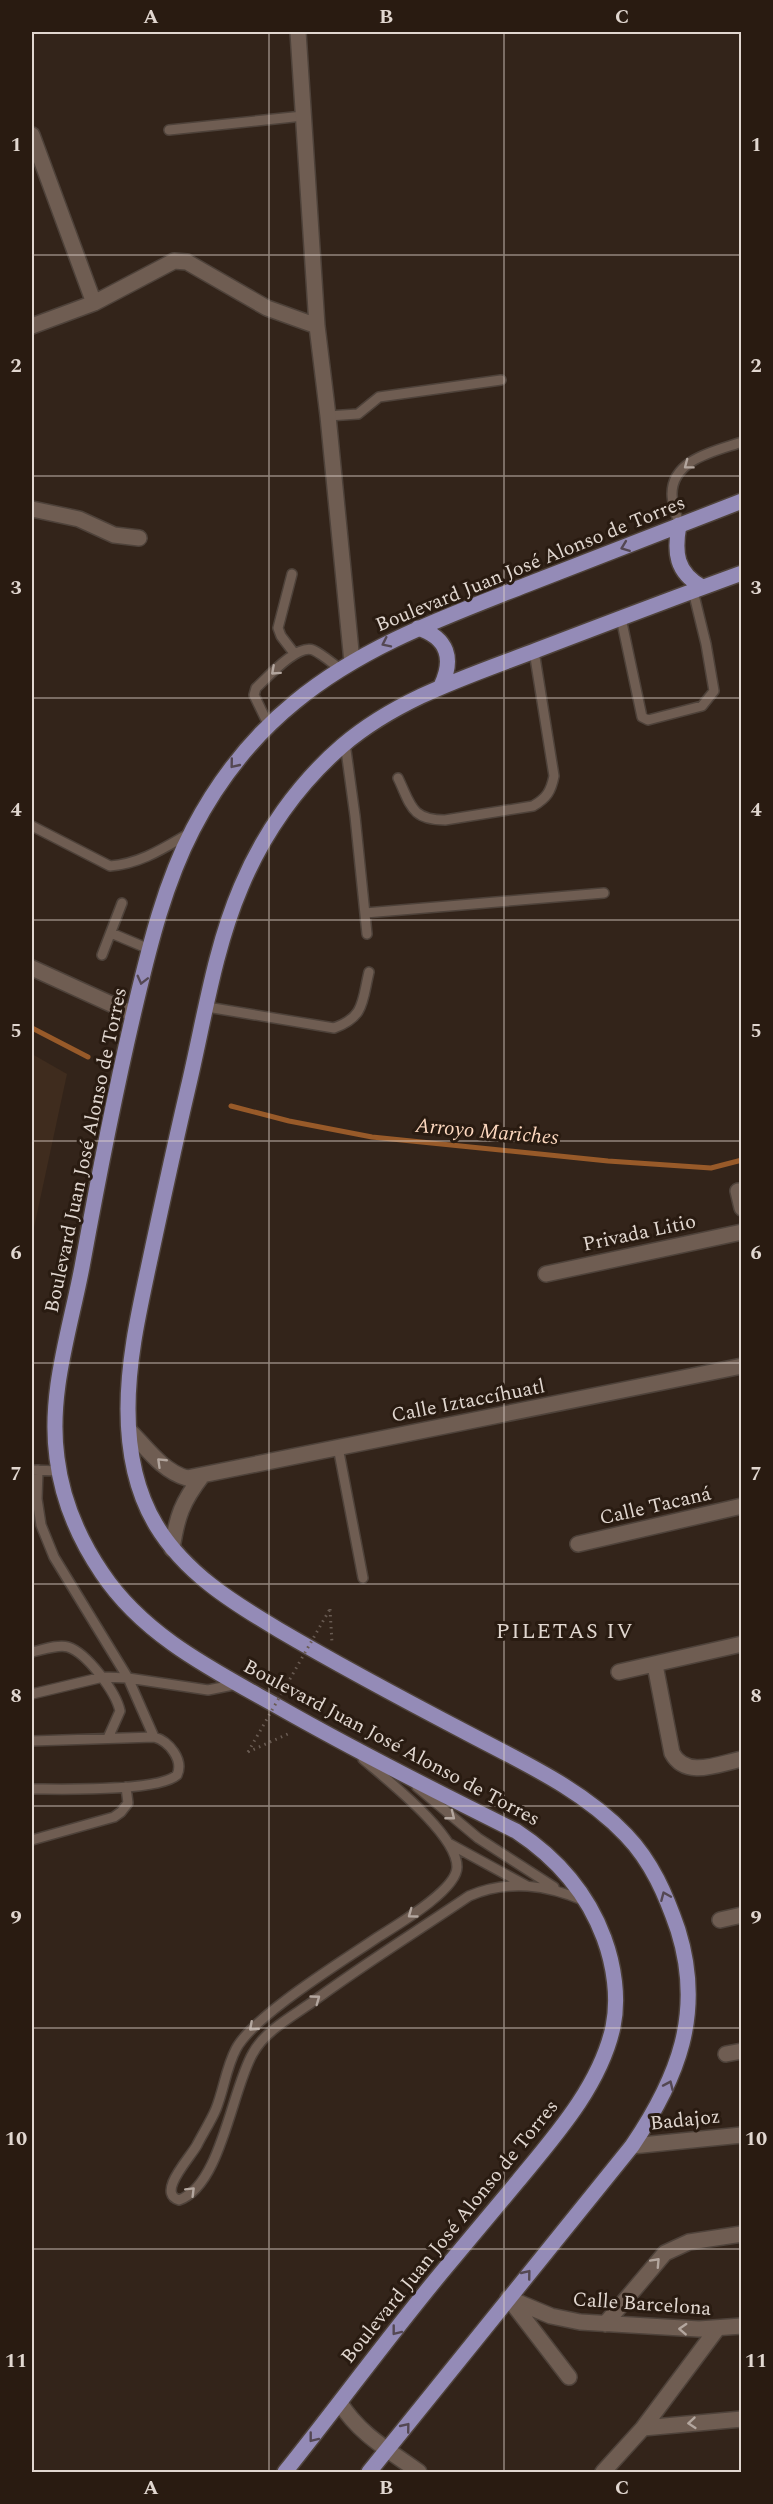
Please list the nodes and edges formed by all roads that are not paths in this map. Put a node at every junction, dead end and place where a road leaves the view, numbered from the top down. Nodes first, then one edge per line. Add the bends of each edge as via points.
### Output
1 (298, 32) edge
2 (303, 116) junction
3 (169, 130) dead end
4 (32, 135) edge
5 (94, 303) junction
6 (32, 326) edge
7 (317, 326) junction
8 (501, 380) dead end
9 (328, 416) junction
10 (741, 442) edge
11 (741, 501) edge
12 (32, 508) edge
13 (679, 525) junction
14 (139, 538) dead end
15 (741, 573) edge
16 (292, 574) dead end
17 (697, 589) junction
18 (621, 618) junction
19 (418, 628) junction
20 (534, 651) junction
21 (294, 653) junction
22 (346, 665) junction
23 (441, 686) junction
24 (269, 726) junction
25 (345, 743) junction
26 (398, 778) dead end
27 (32, 826) edge
28 (192, 832) junction
29 (604, 893) dead end
30 (122, 903) dead end
31 (365, 913) junction
32 (111, 933) junction
33 (367, 934) dead end
34 (149, 949) junction
35 (102, 954) dead end
36 (32, 968) edge
37 (369, 972) dead end
38 (207, 1007) junction
39 (133, 1014) junction
40 (738, 1191) dead end
41 (741, 1208) edge
42 (741, 1232) edge
43 (546, 1274) dead end
44 (741, 1366) edge
45 (129, 1430) junction
46 (338, 1447) junction
47 (35, 1470) edge
48 (59, 1471) junction
49 (202, 1476) junction
50 (741, 1506) edge
51 (578, 1544) dead end
52 (172, 1549) junction
53 (363, 1578) dead end
54 (741, 1644) edge
55 (32, 1652) edge
56 (656, 1665) junction
57 (619, 1672) dead end
58 (103, 1677) junction
59 (128, 1678) junction
60 (238, 1684) junction
61 (32, 1694) edge
62 (154, 1737) junction
63 (108, 1738) junction
64 (32, 1741) edge
65 (353, 1749) junction
66 (741, 1759) edge
67 (407, 1778) junction
68 (126, 1787) junction
69 (32, 1790) edge
70 (32, 1840) edge
71 (450, 1844) junction
72 (528, 1886) junction
73 (557, 1889) junction
74 (587, 1902) junction
75 (741, 1916) edge
76 (720, 1920) dead end
77 (741, 2051) edge
78 (726, 2054) dead end
79 (741, 2135) edge
80 (632, 2146) junction
81 (741, 2234) edge
82 (508, 2298) junction
83 (605, 2324) junction
84 (741, 2326) edge
85 (717, 2329) junction
86 (568, 2378) dead end
87 (340, 2403) junction
88 (741, 2419) edge
89 (643, 2428) junction
90 (388, 2450) junction
91 (285, 2472) edge
92 (369, 2472) edge
93 (419, 2472) edge
94 (603, 2472) edge

1 - 2 street
2 - 3 lane
2 - 7 street
4 - 5 street
5 - 6 street
5 - 7 street via 160,267 181,261 267,308
7 - 9 street
8 - 9 lane via 379,397 358,414
9 - 22 street
10 -> 13 lane via 698,457 679,471 672,496
11 - 13 main road, Boulevard Juan José Alonso de Torres
12 - 14 street via 79,519 114,535
13 - 17 main road via 677,560
13 -> 19 main road, Boulevard Juan José Alonso de Torres
15 - 17 main road
16 - 21 lane via 278,628
17 - 18 main road
17 - 18 lane via 714,690 702,706 648,720 642,717
18 - 20 main road
19 -> 22 main road, Boulevard Juan José Alonso de Torres
19 - 23 main road via 436,636 447,654 447,674
20 - 23 main road
20 - 26 lane via 554,776 544,800 533,806 431,820 420,817 412,807
21 - 22 lane via 303,648 313,650
21 -> 24 lane via 256,688 254,695
22 - 24 main road, Boulevard Juan José Alonso de Torres
23 - 25 main road via 393,711
24 -> 28 main road, Boulevard Juan José Alonso de Torres via 226,775
25 - 31 lane
25 - 38 main road via 302,787 267,836 241,886 223,938
27 - 28 lane via 110,866 149,857
28 - 34 main road, Boulevard Juan José Alonso de Torres
29 - 31 lane
30 - 32 lane
31 - 33 lane
32 - 34 lane
32 - 35 lane
34 -> 39 main road, Boulevard Juan José Alonso de Torres
36 - 39 street
37 - 38 lane via 360,1012 350,1023 334,1028
38 - 45 main road via 131,1352
39 - 48 main road, Boulevard Juan José Alonso de Torres via 58,1378 55,1421
40 - 41 street
42 - 43 street, Privada Litio
44 - 46 street, Calle Iztaccíhuatl
49 -> 45 street, Calle Iztaccíhuatl via 187,1478 176,1474
45 - 52 main road via 133,1464 144,1501
46 - 49 street, Calle Iztaccíhuatl
46 - 53 lane
47 - 48 lane
47 - 59 lane via 41,1526 54,1557
48 - 60 main road, Boulevard Juan José Alonso de Torres via 79,1533 121,1598 158,1633
49 - 52 street via 185,1497
50 - 51 street, Calle Tacaná
80 -> 52 main road via 669,2084 683,2042 688,1993 682,1945 667,1898 628,1837 575,1792 333,1661 215,1590
54 - 56 street
55 - 58 lane via 70,1647
56 - 57 street
56 - 66 street via 672,1753 680,1764 695,1769
58 - 59 lane
58 - 61 lane
58 - 63 lane via 120,1711
59 - 60 lane via 208,1690
59 - 62 lane
60 - 65 main road, Boulevard Juan José Alonso de Torres
62 - 63 lane
62 - 68 lane via 171,1747 179,1768 177,1776 169,1781
63 - 64 lane
65 - 67 main road, Boulevard Juan José Alonso de Torres
65 - 71 lane via 422,1812
67 -> 73 lane via 478,1838
67 - 74 main road, Boulevard Juan José Alonso de Torres via 536,1844 563,1869
68 - 69 lane
68 - 70 lane via 128,1803 114,1817
71 - 72 lane
71 -> 72 lane via 457,1868 451,1882 435,1897 311,1983 245,2035 230,2063 216,2108 170,2186 175,2199 189,2195 203,2178 231,2116 245,2068 264,2038 356,1970 469,1896 498,1887
72 - 73 lane
73 - 74 lane
74 -> 87 main road, Boulevard Juan José Alonso de Torres via 607,1946 614,1984 613,2028 602,2060 584,2095 550,2143
75 - 76 street
77 - 78 street
79 - 80 street, Badajoz
82 -> 80 main road
83 -> 81 street via 665,2253 690,2242
82 - 83 street, Calle Barcelona via 551,2316
82 - 86 street
90 -> 82 main road
85 -> 83 street, Calle Barcelona
84 - 85 street, Calle Barcelona
85 - 89 street
87 - 90 street via 364,2434
87 -> 91 main road, Boulevard Juan José Alonso de Torres
88 -> 89 street
89 - 94 street
90 - 92 main road
90 - 93 street

